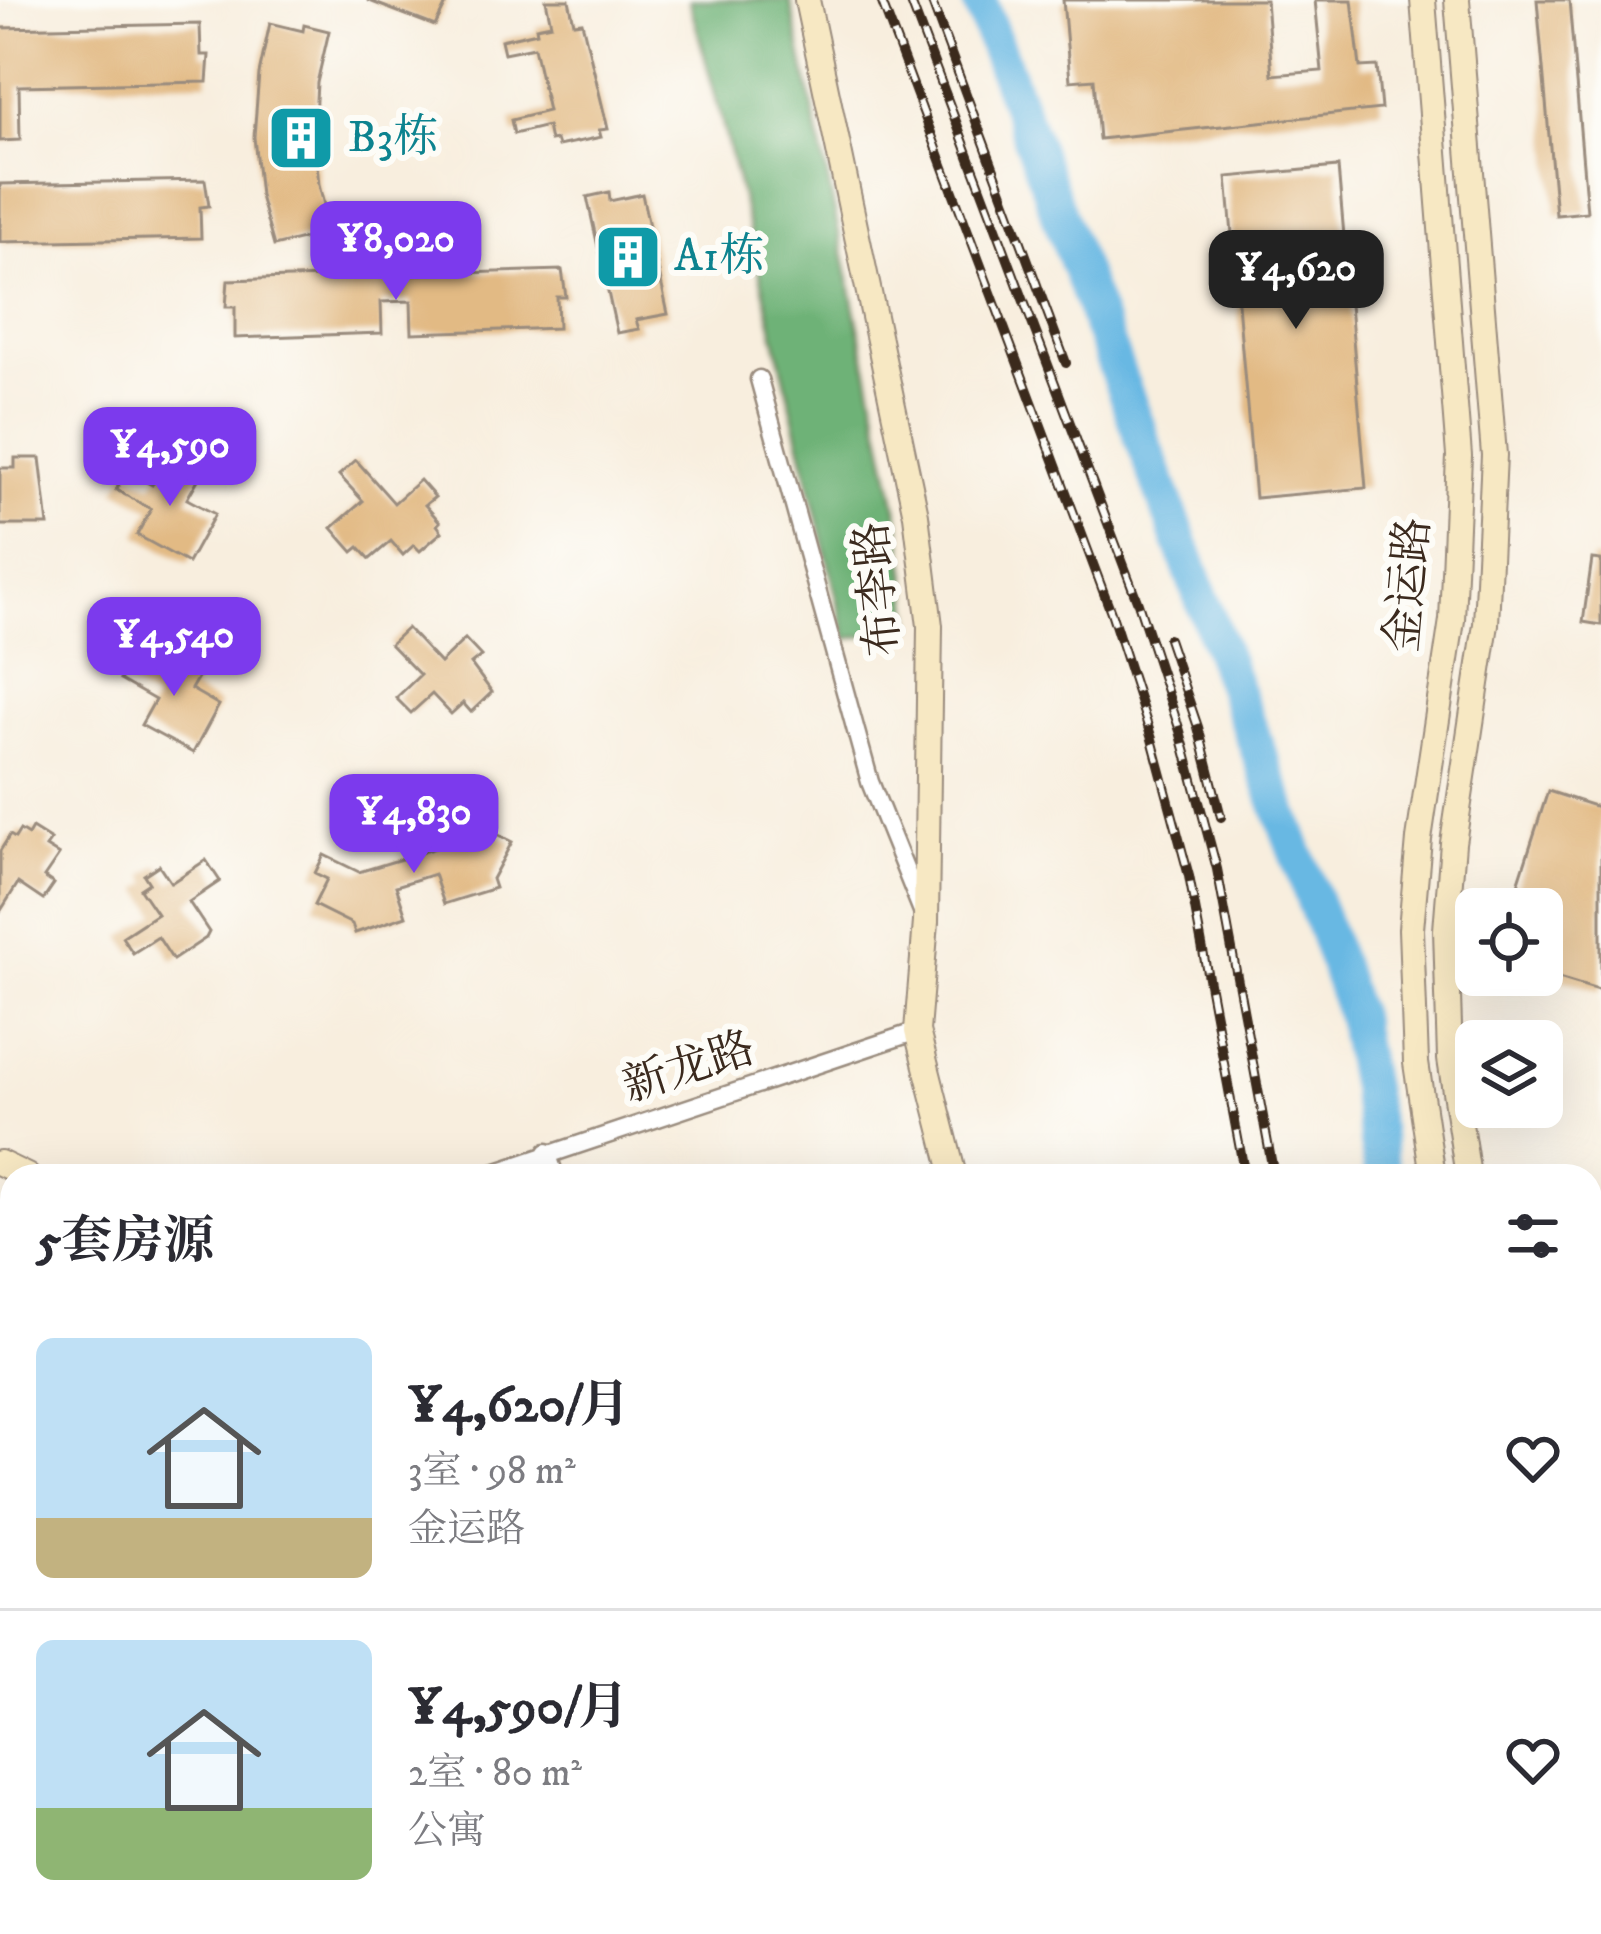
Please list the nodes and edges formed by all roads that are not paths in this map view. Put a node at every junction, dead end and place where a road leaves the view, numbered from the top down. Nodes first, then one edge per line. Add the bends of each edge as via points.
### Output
1 (807, 0) edge
2 (1423, 0) edge
3 (1457, 0) edge
4 (759, 380) dead end
5 (926, 922) junction
6 (917, 1031) junction
7 (547, 1152) junction
8 (516, 1164) edge
9 (551, 1164) edge
10 (952, 1164) edge
11 (1431, 1164) edge
12 (1466, 1164) edge

1 - 5 main road, 布李路 via 916,515 931,626
2 - 11 main road, 金运路 via 1459,456 1452,620 1411,928 1416,1063
3 - 12 main road, 金运路 via 1494,455 1486,624 1446,929 1450,1059
4 - 5 street via 870,782
5 - 6 main road, 布李路
6 - 7 street, 新龙路
6 - 10 main road, 布李路
7 - 8 street, 新龙路
7 - 9 street

